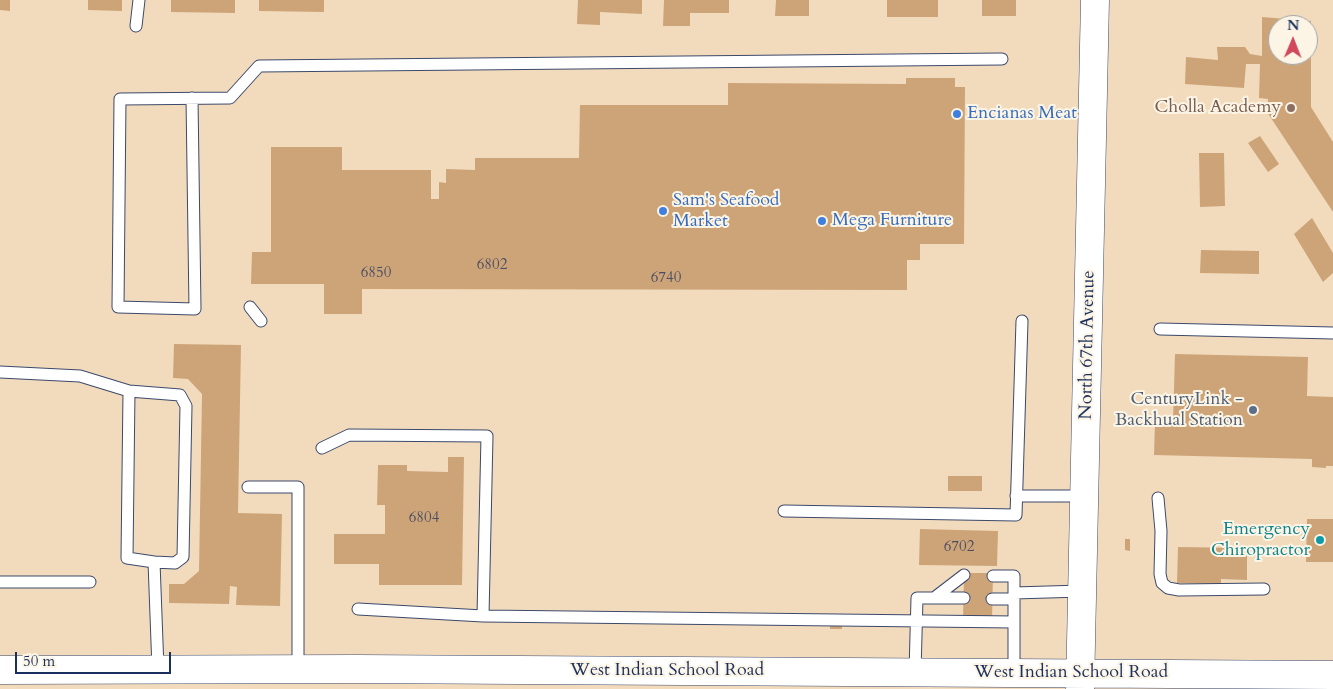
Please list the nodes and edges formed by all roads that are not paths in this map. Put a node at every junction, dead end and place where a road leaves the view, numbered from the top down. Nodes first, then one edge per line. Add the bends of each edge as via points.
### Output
1 (139, 0) edge
2 (1095, 0) edge
3 (136, 26) dead end
4 (1002, 59) dead end
5 (192, 98) junction
6 (250, 307) dead end
7 (261, 321) dead end
8 (1022, 321) dead end
9 (1160, 329) dead end
10 (1333, 332) edge
11 (0, 372) edge
12 (129, 391) junction
13 (322, 448) dead end
14 (248, 487) dead end
15 (1016, 496) junction
16 (1084, 496) junction
17 (1158, 498) dead end
18 (784, 511) dead end
19 (154, 562) junction
20 (964, 575) dead end
21 (992, 576) dead end
22 (0, 582) edge
23 (90, 582) dead end
24 (1264, 589) dead end
25 (1082, 591) junction
26 (1014, 596) junction
27 (934, 598) junction
28 (964, 598) dead end
29 (992, 599) dead end
30 (358, 609) dead end
31 (483, 616) junction
32 (916, 622) junction
33 (1014, 622) junction
34 (158, 669) junction
35 (298, 669) junction
36 (0, 670) edge
37 (915, 672) junction
38 (1014, 672) junction
39 (1333, 675) edge
40 (1080, 681) edge

1 - 3 lane
2 - 16 main road, North 67th Avenue
4 - 5 lane via 259,66 230,98
5 - 5 lane via 120,99 118,307 195,309
6 - 7 lane
8 - 15 lane
9 - 10 lane
11 - 12 lane via 80,376
12 - 19 lane via 127,558
12 - 19 lane via 180,395 186,406 183,557 175,563
13 - 31 lane via 349,435 487,436
14 - 35 lane via 298,487
15 - 16 lane
15 - 18 lane via 1016,515
16 - 25 main road, North 67th Avenue
17 - 24 lane via 1162,583 1179,590
19 - 34 lane
20 - 27 lane
21 - 26 lane via 1014,576
22 - 23 lane
25 - 26 lane
25 - 40 main road, North 67th Avenue
26 - 29 lane
26 - 33 lane
27 - 28 lane
27 - 32 lane via 917,598
30 - 31 lane
31 - 32 lane
32 - 33 lane
32 - 37 lane
33 - 38 lane
34 - 35 main road, West Indian School Road
34 - 36 main road, West Indian School Road
35 - 37 main road, West Indian School Road
37 - 38 main road, West Indian School Road
38 - 40 main road, West Indian School Road
39 - 40 main road, West Indian School Road

